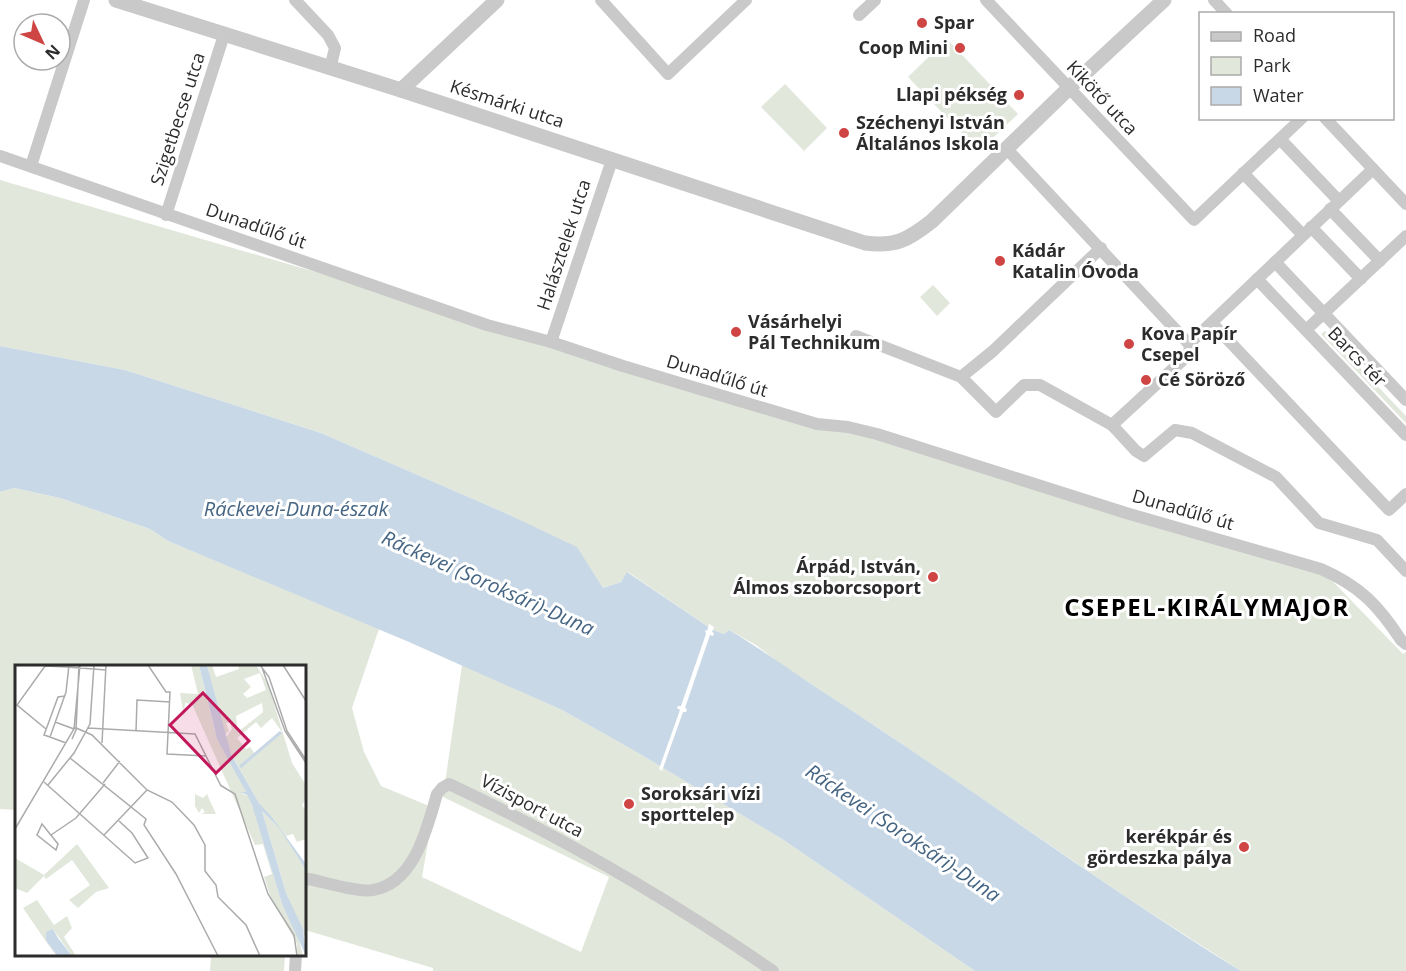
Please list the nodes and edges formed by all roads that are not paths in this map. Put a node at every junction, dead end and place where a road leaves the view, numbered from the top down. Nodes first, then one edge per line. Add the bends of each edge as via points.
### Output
1 (84, 0) edge
2 (116, 0) edge
3 (295, 0) edge
4 (497, 0) edge
5 (601, 0) edge
6 (746, 0) edge
7 (875, 0) edge
8 (986, 0) edge
9 (1164, 0) edge
10 (1214, 0) edge
11 (1225, 12) edge
12 (859, 15) dead end
13 (224, 35) junction
14 (330, 69) junction
15 (1068, 89) junction
16 (401, 90) junction
17 (1300, 120) edge
18 (1327, 120) edge
19 (1280, 139) junction
20 (1006, 148) junction
21 (0, 156) edge
22 (612, 160) junction
23 (32, 166) junction
24 (1372, 169) junction
25 (1243, 173) junction
26 (1406, 204) edge
27 (1335, 205) junction
28 (166, 214) junction
29 (1307, 231) junction
30 (1406, 236) edge
31 (1101, 248) junction
32 (1380, 261) junction
33 (1275, 262) junction
34 (1257, 279) junction
35 (1361, 279) junction
36 (1324, 313) junction
37 (1212, 323) junction
38 (1306, 330) junction
39 (856, 336) dead end
40 (551, 342) junction
41 (1189, 344) junction
42 (961, 377) junction
43 (1406, 400) edge
44 (1112, 425) junction
45 (1406, 435) edge
46 (1406, 494) edge
47 (1406, 571) edge
48 (1406, 644) edge
49 (306, 880) edge
50 (296, 956) edge
51 (295, 971) edge
52 (773, 971) edge

1 - 23 street
2 - 13 street, Késmárki utca
3 - 14 street via 335,48
4 - 16 street
5 - 6 street via 668,74
7 - 12 street
8 - 15 street, Kikötő utca
9 - 15 street
10 - 11 street
13 - 14 street, Késmárki utca
13 - 28 street, Szigetbecse utca
14 - 16 street, Késmárki utca
15 - 20 street
15 - 25 street, Kikötő utca via 1194,220
16 - 22 street, Késmárki utca
17 - 19 street
18 - 24 street
19 - 25 street
19 - 27 street
20 - 22 street, Késmárki utca via 932,221 915,234 886,245 865,243
20 - 31 street
21 - 23 street, Dunadűlő út
22 - 40 street, Halásztelek utca
23 - 28 street, Dunadűlő út
24 - 26 street
24 - 27 street
25 - 29 street
27 - 29 street
27 - 32 street
28 - 40 street, Dunadűlő út via 486,325
29 - 33 street
29 - 35 street
30 - 32 street
31 - 41 street
31 - 42 street
32 - 35 street
33 - 34 street
33 - 36 street, Barcs tér
34 - 37 street
34 - 38 street, Barcs tér
35 - 36 street
36 - 38 street
36 - 43 street, Barcs tér
37 - 41 street
37 - 46 street via 1389,510
38 - 45 street, Barcs tér
39 - 42 street
40 - 48 street, Dunadűlő út via 794,418 877,434 1126,513 1321,569 1362,593
41 - 44 street via 1186,357
42 - 44 street via 996,411 1024,385 1040,385
44 - 47 street via 1144,456 1175,430 1192,433 1276,477 1319,522 1377,540
49 - 52 street, Vízisport utca via 362,890 374,890 396,880 411,863 437,794 449,784 619,872
50 - 51 street

